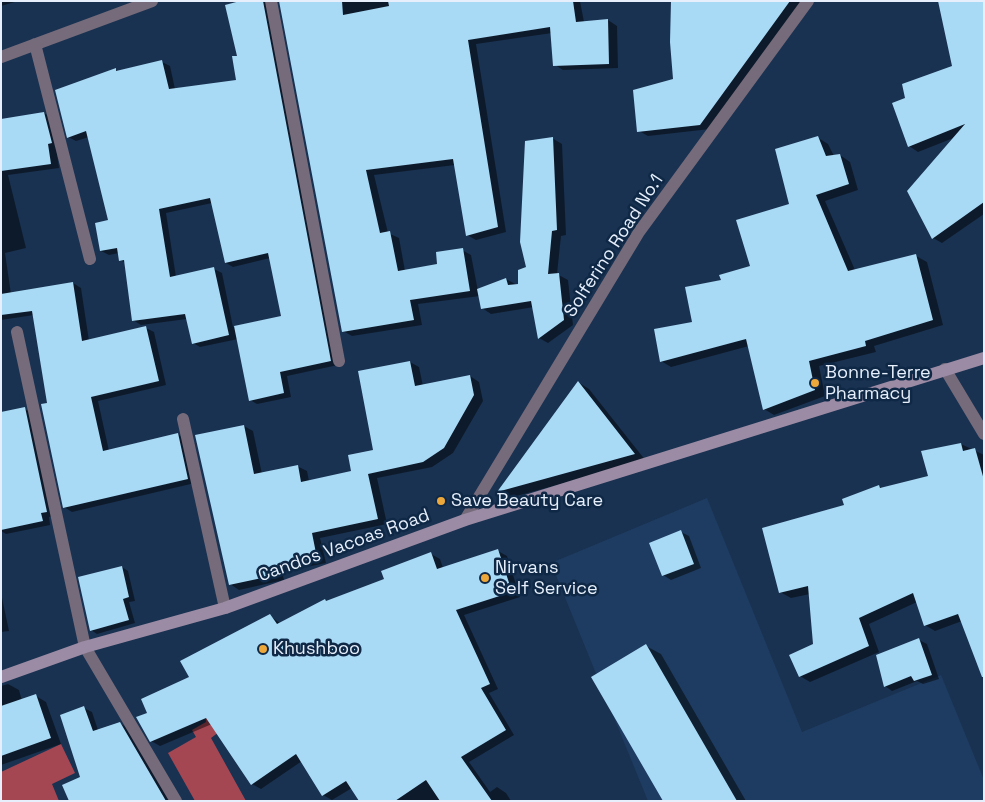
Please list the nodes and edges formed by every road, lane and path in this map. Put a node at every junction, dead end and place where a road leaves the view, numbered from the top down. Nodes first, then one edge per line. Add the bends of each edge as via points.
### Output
1 (152, 1) edge
2 (270, 1) edge
3 (808, 1) edge
4 (35, 44) junction
5 (1, 57) edge
6 (90, 259) dead end
7 (17, 332) dead end
8 (984, 358) edge
9 (339, 362) dead end
10 (945, 369) junction
11 (183, 419) dead end
12 (984, 434) edge
13 (466, 520) junction
14 (225, 608) junction
15 (85, 648) junction
16 (1, 676) edge
17 (176, 801) edge

1 - 4 street
2 - 9 street
3 - 13 street, Solferino Road No.1 via 639,232
4 - 5 street
4 - 6 street
7 - 15 street
8 - 10 main road, Candos Vacoas Road
10 - 12 street
10 - 13 main road, Candos Vacoas Road
11 - 14 street
13 - 14 main road, Candos Vacoas Road
14 - 15 main road, Candos Vacoas Road
15 - 16 main road, Candos Vacoas Road
15 - 17 street

